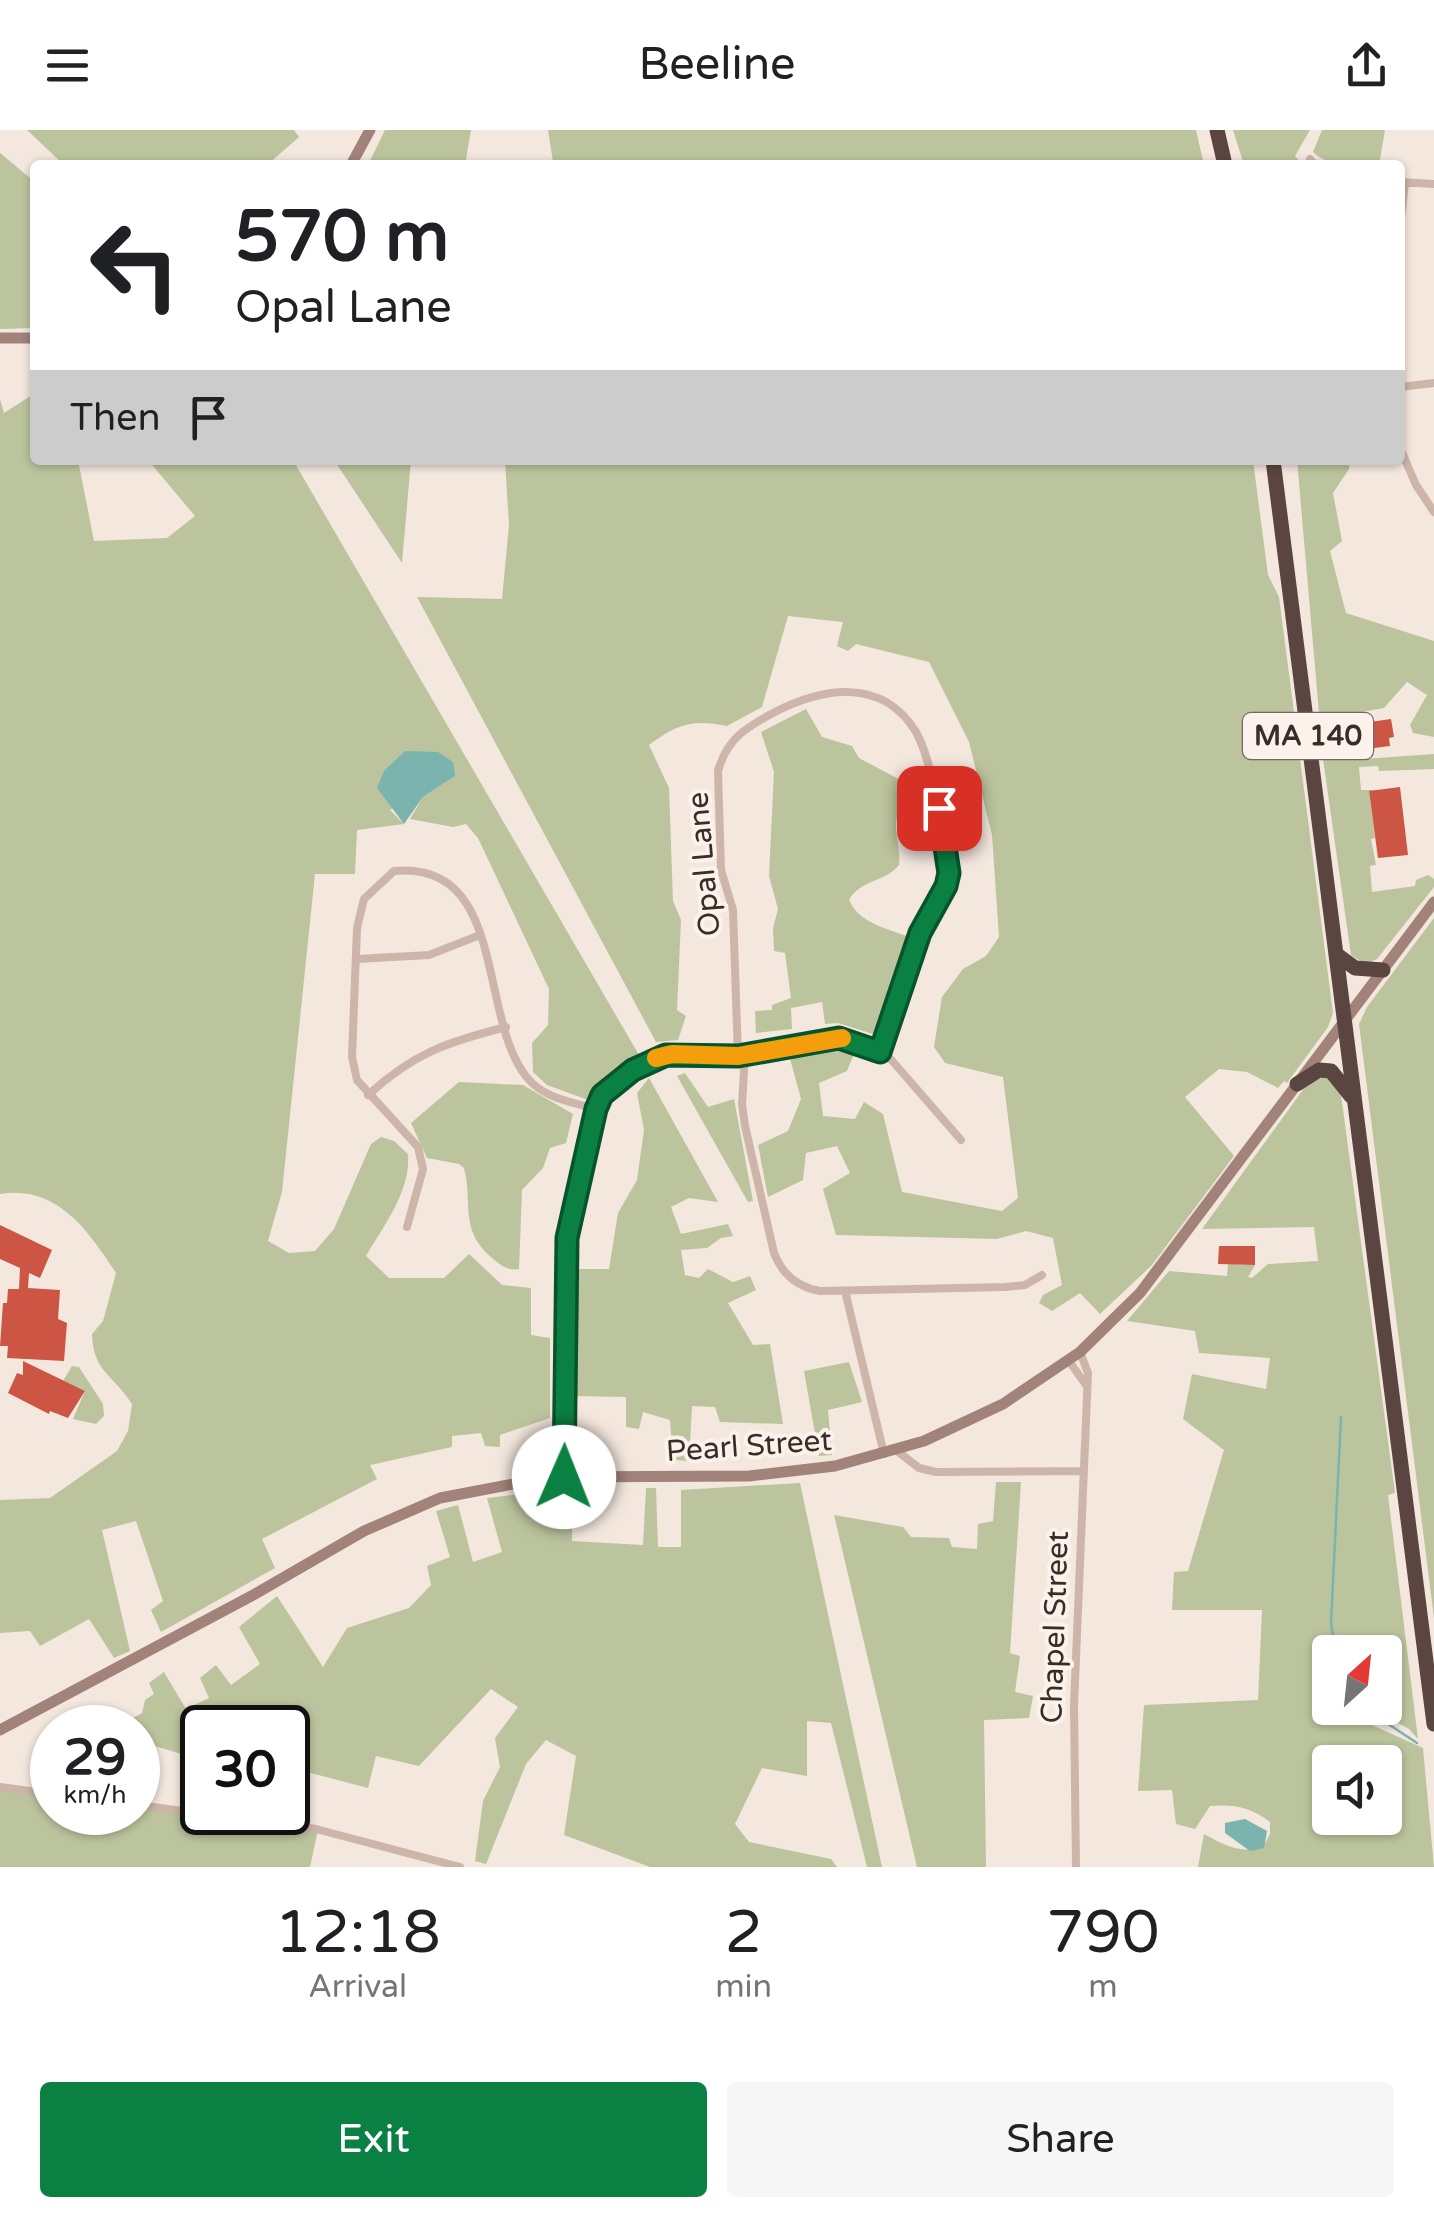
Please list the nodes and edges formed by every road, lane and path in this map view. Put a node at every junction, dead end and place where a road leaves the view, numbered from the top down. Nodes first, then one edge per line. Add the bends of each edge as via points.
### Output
1 (370, 130) edge
2 (1217, 130) edge
3 (354, 160) edge
4 (1224, 160) edge
5 (1405, 182) edge
6 (1434, 184) edge
7 (0, 338) edge
8 (30, 338) edge
9 (1434, 382) edge
10 (1405, 385) edge
11 (1405, 460) edge
12 (1275, 465) edge
13 (1434, 512) edge
14 (1434, 902) edge
15 (480, 934) junction
16 (1336, 954) junction
17 (357, 959) junction
18 (1383, 970) junction
19 (1345, 1020) junction
20 (506, 1027) junction
21 (880, 1052) junction
22 (742, 1056) junction
23 (1298, 1084) junction
24 (368, 1095) junction
25 (1356, 1107) junction
26 (596, 1109) junction
27 (961, 1140) dead end
28 (407, 1227) dead end
29 (1042, 1275) dead end
30 (846, 1291) junction
31 (1080, 1352) junction
32 (1068, 1361) junction
33 (1087, 1390) junction
34 (890, 1452) junction
35 (1084, 1472) junction
36 (564, 1477) junction
37 (1434, 1724) edge
38 (0, 1730) edge
39 (0, 1787) edge
40 (30, 1791) edge
41 (160, 1807) edge
42 (460, 1867) edge
43 (1076, 1867) edge

1 - 3 main road
2 - 4 highway
5 - 6 street
7 - 8 main road
9 - 10 street
11 - 13 street
12 - 16 highway, MA 140
14 - 18 main road, Pearl Street
15 - 17 street via 426,956
15 - 17 street via 452,885 432,872 394,871 364,899
15 - 20 street
16 - 18 highway via 1355,968
16 - 19 highway, MA 140
17 - 24 street via 352,1057
18 - 19 main road, Pearl Street
19 - 23 main road, Pearl Street
19 - 25 highway, MA 140
20 - 24 street via 424,1051
20 - 26 street via 520,1070 534,1085
21 - 22 street via 839,1038
21 - 22 street, Opal Lane via 920,933 949,873 939,808 915,730 872,698 837,690 815,693 740,731 718,771 721,870 733,910
21 - 27 street
22 - 26 street via 660,1056 614,1083
22 - 30 street, Opal Lane via 745,1126 777,1261 803,1286
23 - 25 highway via 1318,1070 1332,1070
23 - 31 main road, Pearl Street via 1163,1265
24 - 28 street via 418,1148 423,1169
25 - 37 highway, MA 140
26 - 36 street via 566,1246
29 - 30 street, Opal Lane via 1016,1287
30 - 34 street
31 - 32 main road, Pearl Street
31 - 33 street, Chapel Street
32 - 33 street
32 - 34 main road, Pearl Street via 983,1415
33 - 35 street, Chapel Street
34 - 35 street via 936,1472
34 - 36 main road, Pearl Street via 776,1474
35 - 43 street, Chapel Street via 1074,1706
36 - 38 main road, Pearl Street via 480,1488 402,1512
39 - 40 street
41 - 42 street via 316,1828

